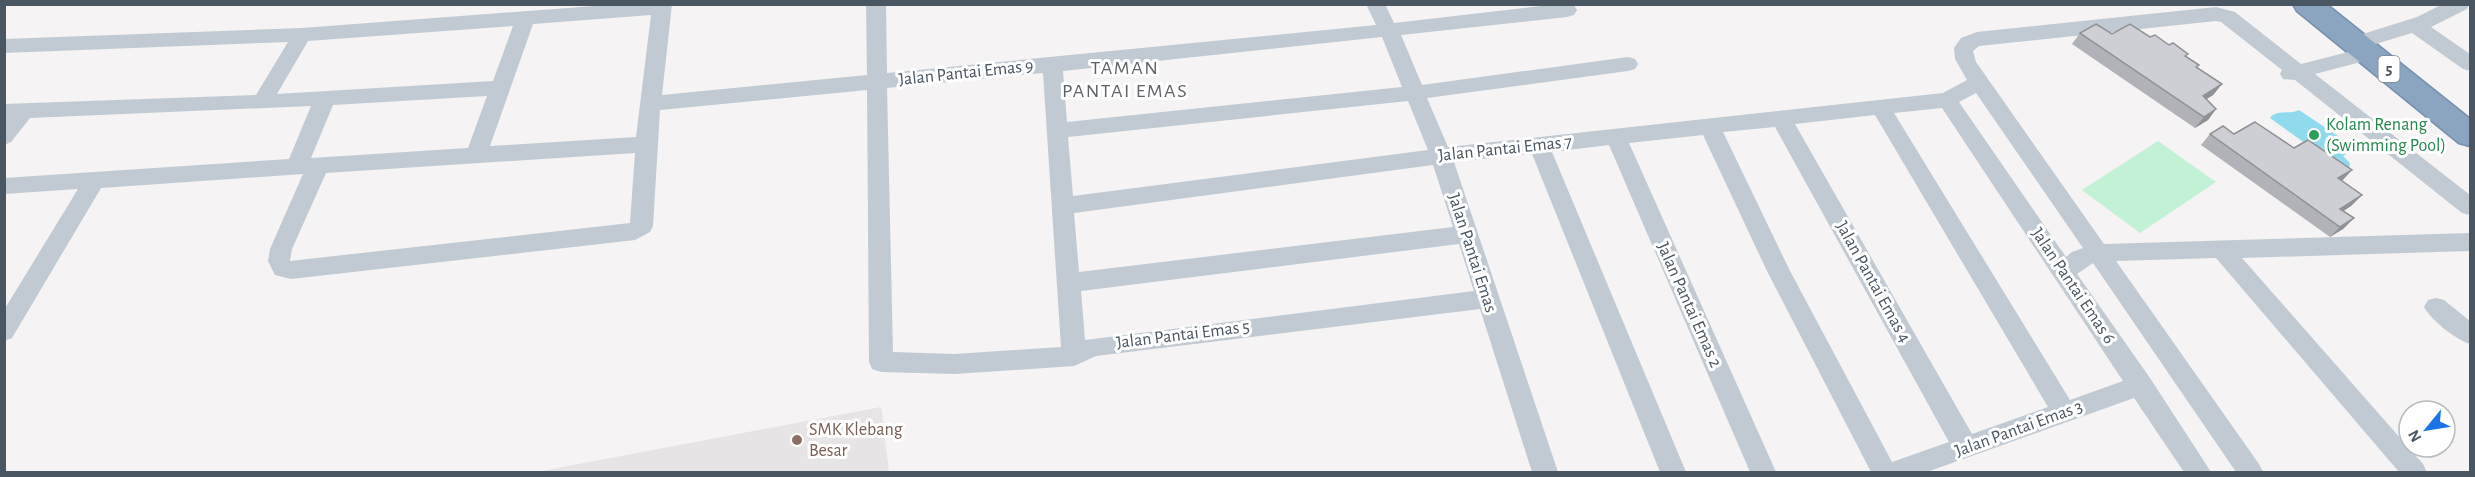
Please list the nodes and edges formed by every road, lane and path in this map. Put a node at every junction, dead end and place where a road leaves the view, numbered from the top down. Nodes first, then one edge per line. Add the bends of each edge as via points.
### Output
1 (876, 4) edge
2 (1375, 4) edge
3 (2307, 4) edge
4 (2460, 4) edge
5 (662, 6) edge
6 (1567, 10) dead end
7 (525, 20) junction
8 (2419, 24) junction
9 (1389, 31) junction
10 (302, 35) junction
11 (4, 46) edge
12 (2363, 48) junction
13 (1052, 64) junction
14 (1628, 64) dead end
15 (2470, 64) edge
16 (2293, 74) junction
17 (1978, 81) junction
18 (878, 82) junction
19 (500, 88) junction
20 (1414, 93) junction
21 (325, 99) junction
22 (1947, 100) junction
23 (262, 102) junction
24 (652, 103) junction
25 (1880, 107) junction
26 (14, 111) edge
27 (1780, 117) junction
28 (1709, 126) junction
29 (1059, 130) junction
30 (2470, 135) edge
31 (4, 137) edge
32 (1616, 138) junction
33 (646, 144) junction
34 (1539, 146) junction
35 (476, 155) junction
36 (1441, 156) junction
37 (307, 166) junction
38 (95, 180) junction
39 (4, 186) edge
40 (1064, 206) junction
41 (2470, 207) edge
42 (1466, 234) junction
43 (2470, 242) edge
44 (2222, 249) junction
45 (2097, 253) junction
46 (2064, 273) junction
47 (1068, 283) junction
48 (1486, 299) junction
49 (2436, 307) dead end
50 (4, 331) edge
51 (2470, 334) edge
52 (1074, 356) junction
53 (2141, 385) junction
54 (2064, 412) junction
55 (1966, 448) junction
56 (1545, 472) edge
57 (1673, 472) edge
58 (1763, 472) edge
59 (1884, 472) edge
60 (1897, 472) edge
61 (2198, 472) edge
62 (2250, 472) edge
63 (2414, 472) edge

1 - 18 street
2 - 9 street, Jalan Pantai Emas
3 - 12 highway, 5
4 - 8 street
5 - 7 street
5 - 24 street
6 - 9 street, Jalan Pantai Emas 9
7 - 10 street
7 - 19 street
8 - 12 street
8 - 15 street
9 - 13 street, Jalan Pantai Emas 9
9 - 20 street, Jalan Pantai Emas
10 - 11 street
10 - 23 street
12 - 16 street
12 - 30 highway, 5
13 - 18 street, Jalan Pantai Emas 9
13 - 29 street
14 - 20 street
16 - 17 street via 2241,25 2228,16 2216,14 1977,39 1967,42 1962,55
16 - 41 street
17 - 22 street
17 - 45 street
18 - 24 street, Jalan Pantai Emas 9
18 - 52 street, Jalan Pantai Emas 5 via 881,362 955,364
19 - 21 street
19 - 35 street
20 - 29 street
20 - 36 street, Jalan Pantai Emas
21 - 23 street
21 - 37 street
22 - 25 street, Jalan Pantai Emas 7
22 - 46 street, Jalan Pantai Emas 6
23 - 26 street
24 - 33 street
25 - 27 street, Jalan Pantai Emas 7
25 - 54 street
26 - 31 street
27 - 28 street, Jalan Pantai Emas 7
27 - 55 street, Jalan Pantai Emas 4
28 - 32 street, Jalan Pantai Emas 7
28 - 59 street via 1778,271
29 - 40 street
32 - 34 street, Jalan Pantai Emas 7
32 - 58 street, Jalan Pantai Emas 2
33 - 35 street
33 - 37 street via 642,226 628,233 291,270 279,261
34 - 36 street, Jalan Pantai Emas 7
34 - 57 street
35 - 37 street
36 - 40 street, Jalan Pantai Emas 7
36 - 42 street, Jalan Pantai Emas
37 - 38 street
38 - 39 street
38 - 50 street
40 - 47 street
42 - 47 street
42 - 48 street, Jalan Pantai Emas
43 - 44 street
44 - 45 street
44 - 63 street
45 - 46 street via 2080,258
45 - 62 street
46 - 53 street, Jalan Pantai Emas 6
47 - 52 street
48 - 52 street, Jalan Pantai Emas 5 via 1092,347
48 - 56 street, Jalan Pantai Emas
49 - 51 street
53 - 54 street, Jalan Pantai Emas 3
53 - 61 street, Jalan Pantai Emas 6
54 - 55 street, Jalan Pantai Emas 3
55 - 60 street, Jalan Pantai Emas 3

